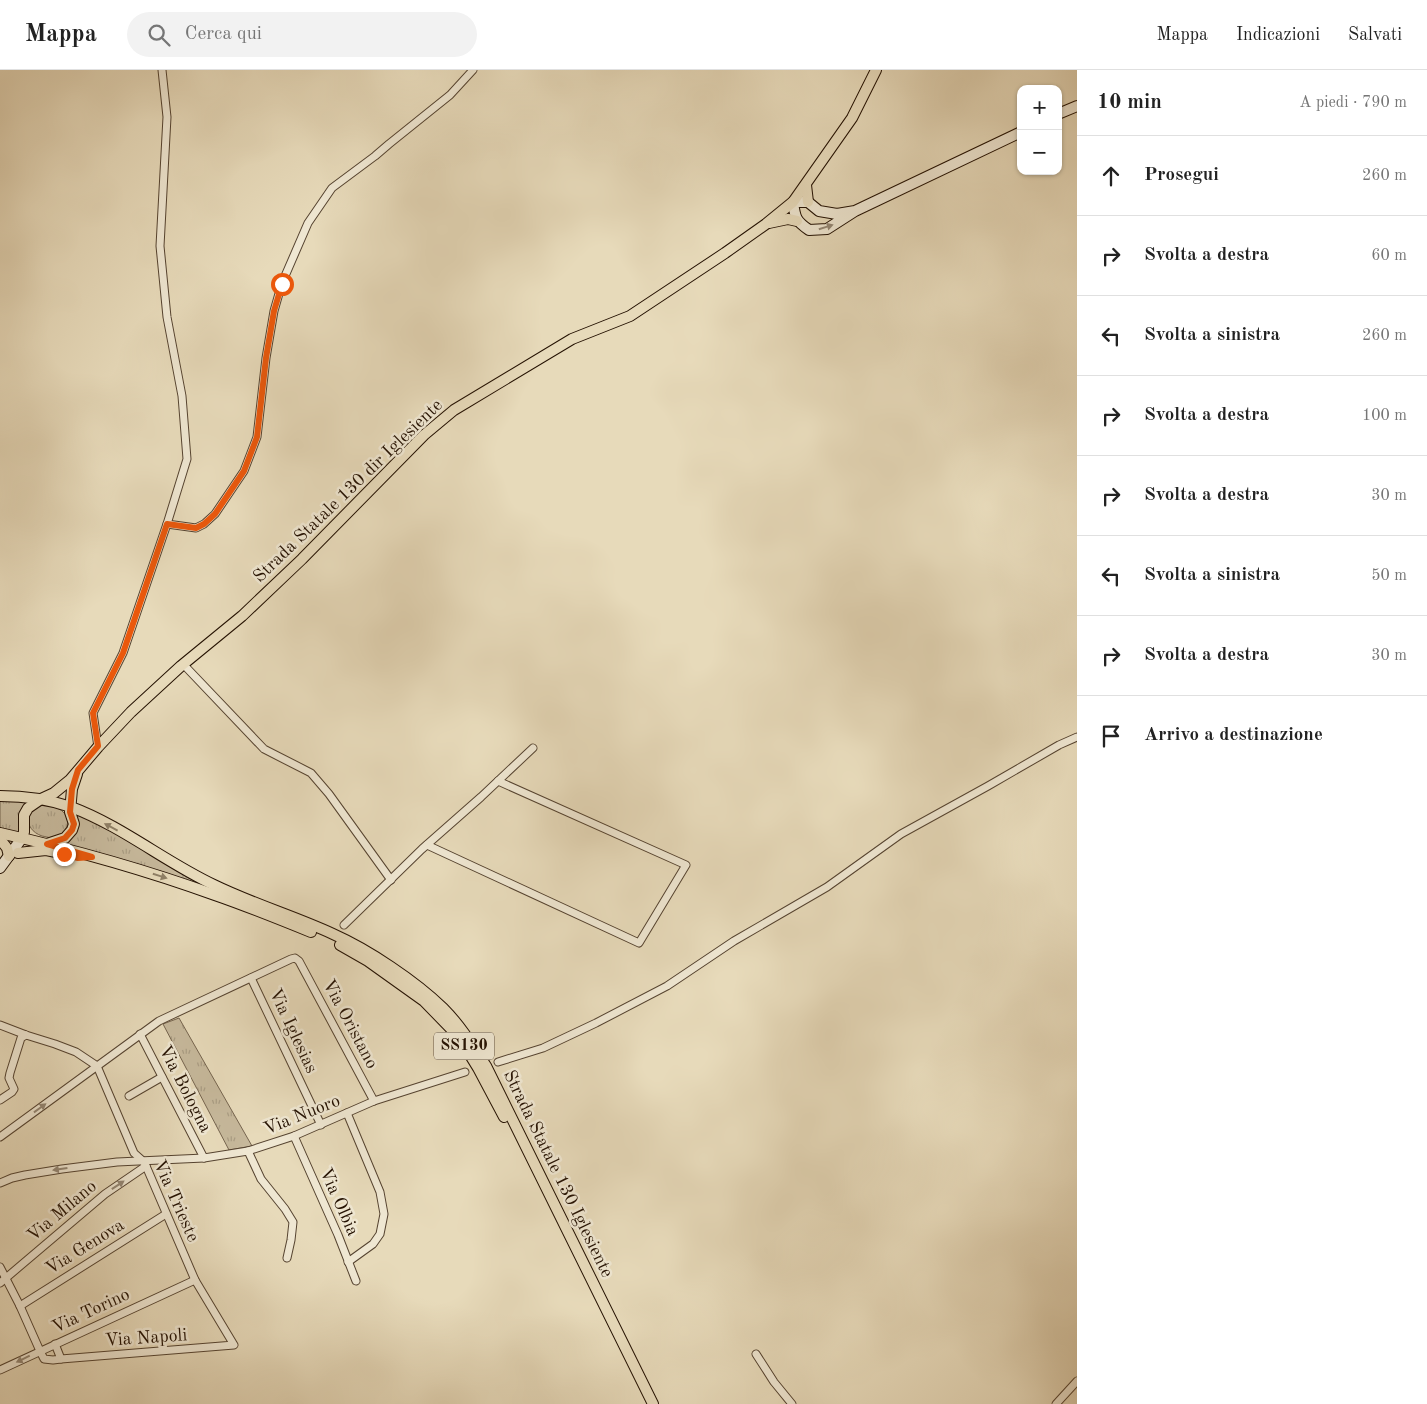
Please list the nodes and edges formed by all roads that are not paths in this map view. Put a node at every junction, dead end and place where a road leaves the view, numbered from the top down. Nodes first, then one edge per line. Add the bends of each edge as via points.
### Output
1 (162, 70) edge
2 (473, 70) edge
3 (876, 70) edge
4 (1077, 106) edge
5 (1062, 112) edge
6 (1017, 134) edge
7 (806, 185) junction
8 (793, 202) junction
9 (808, 202) junction
10 (855, 212) junction
11 (797, 221) junction
12 (766, 224) junction
13 (167, 524) junction
14 (183, 664) junction
15 (1077, 737) edge
16 (98, 746) junction
17 (533, 748) dead end
18 (78, 770) junction
19 (498, 781) junction
20 (0, 796) edge
21 (41, 799) junction
22 (71, 808) junction
23 (0, 832) edge
24 (22, 838) junction
25 (0, 839) edge
26 (47, 844) junction
27 (427, 845) junction
28 (11, 856) junction
29 (92, 857) junction
30 (0, 868) edge
31 (391, 880) junction
32 (344, 925) dead end
33 (251, 978) junction
34 (0, 1025) edge
35 (140, 1034) junction
36 (26, 1036) junction
37 (498, 1062) dead end
38 (97, 1066) junction
39 (466, 1072) dead end
40 (162, 1077) junction
41 (129, 1096) dead end
42 (0, 1100) edge
43 (374, 1101) junction
44 (348, 1113) junction
45 (321, 1125) junction
46 (294, 1136) junction
47 (0, 1137) edge
48 (248, 1151) junction
49 (204, 1158) junction
50 (145, 1164) junction
51 (0, 1183) edge
52 (166, 1214) junction
53 (287, 1258) dead end
54 (348, 1262) junction
55 (0, 1267) edge
56 (6, 1278) junction
57 (195, 1280) junction
58 (356, 1281) dead end
59 (0, 1283) edge
60 (20, 1306) junction
61 (55, 1344) junction
62 (234, 1346) joint
63 (40, 1351) junction
64 (756, 1354) dead end
65 (61, 1359) junction
66 (0, 1370) edge
67 (1077, 1381) edge
68 (647, 1404) edge
69 (654, 1404) edge
70 (792, 1404) edge
71 (1056, 1404) edge

1 - 13 street via 167,117 160,246 167,317 182,396 187,460
2 - 13 street via 450,95 332,188 308,223 274,311 257,437 244,471 215,514 204,524 196,528
3 - 7 main road, Strada Statale 130 dir Iglesiente via 852,118
4 - 5 street
6 - 10 street
7 - 8 main road, Strada Statale 130 dir Iglesiente
7 - 9 main road
8 - 9 street
8 - 11 street
8 - 12 main road, Strada Statale 130 dir Iglesiente
9 - 10 street via 819,211
11 -> 10 street via 809,230 828,229
11 - 12 main road via 788,219
12 - 14 main road, Strada Statale 130 dir Iglesiente via 630,316 572,339 454,410 424,435 242,616
13 - 16 street via 123,653 93,713
14 - 16 main road, Strada Statale 130 dir Iglesiente
14 - 31 street via 264,749 312,773
15 - 37 street via 901,834 827,887 734,941 667,986 542,1048
16 - 18 main road, Strada Statale 130 dir Iglesiente
17 - 19 street
18 - 21 main road, Strada Statale 130 dir Iglesiente via 54,793
18 - 22 main road, Strada Statale 130 dir Iglesiente
19 - 27 street
19 - 27 street via 686,865 639,943
20 - 21 main road, Strada Statale 130 Iglesiente / SS130
21 - 22 main road, Strada Statale 130 Iglesiente / SS130
21 - 24 main road via 25,812
22 - 26 main road via 74,824 69,835
69 -> 22 main road, Strada Statale 130 Iglesiente / SS130 via 486,1066 443,1008 408,979 335,934 214,885 141,842
23 - 24 main road, Strada Statale 130 Iglesiente / SS130
24 - 26 main road, Strada Statale 130 Iglesiente / SS130
24 - 28 street
25 - 28 main road
26 - 28 street
26 - 29 main road, Strada Statale 130 Iglesiente / SS130
27 - 31 street
28 - 29 main road via 46,850 78,858
28 - 30 street
29 -> 68 main road, Strada Statale 130 Iglesiente / SS130 via 208,892 331,940 368,961 424,1001 459,1037 478,1068
31 - 32 street
33 - 35 street via 159,1021
33 - 43 street, Via Oristano via 290,959 299,961
33 - 45 street, Via Iglesias
34 - 36 street
35 - 38 street
35 - 40 street, Via Bologna
36 - 38 street via 76,1052
36 - 42 street via 21,1038 10,1073 14,1089
47 -> 38 street
38 - 50 street, Via Trieste via 134,1153
39 - 43 street, Via Nuoro
40 - 41 street
40 - 49 street, Via Bologna
43 - 44 street, Via Nuoro
44 - 45 street, Via Nuoro
44 - 54 street via 380,1192 384,1214 380,1234 373,1244
45 - 46 street, Via Nuoro
46 - 48 street, Via Nuoro
46 - 54 street, Via Olbia
48 - 49 street, Via Nuoro
48 - 53 street via 261,1179 293,1222
49 - 50 street, Via Nuoro
50 -> 51 street, Via Nuoro via 117,1162 62,1168
50 - 52 street, Via Trieste
56 -> 50 street, Via Milano via 104,1194
52 - 57 street, Via Trieste
52 - 60 street, Via Genova
54 - 58 street, Via Olbia
55 - 56 street
56 - 59 street, Via Milano
56 - 60 street
57 - 61 street, Via Torino
57 - 62 street, Via Trieste
60 - 63 street
61 - 63 street, Via Torino
61 - 65 street
62 - 65 street, Via Napoli
63 - 65 street, Via Napoli via 44,1359
63 -> 66 street, Via Torino
64 - 70 street
67 - 71 street

